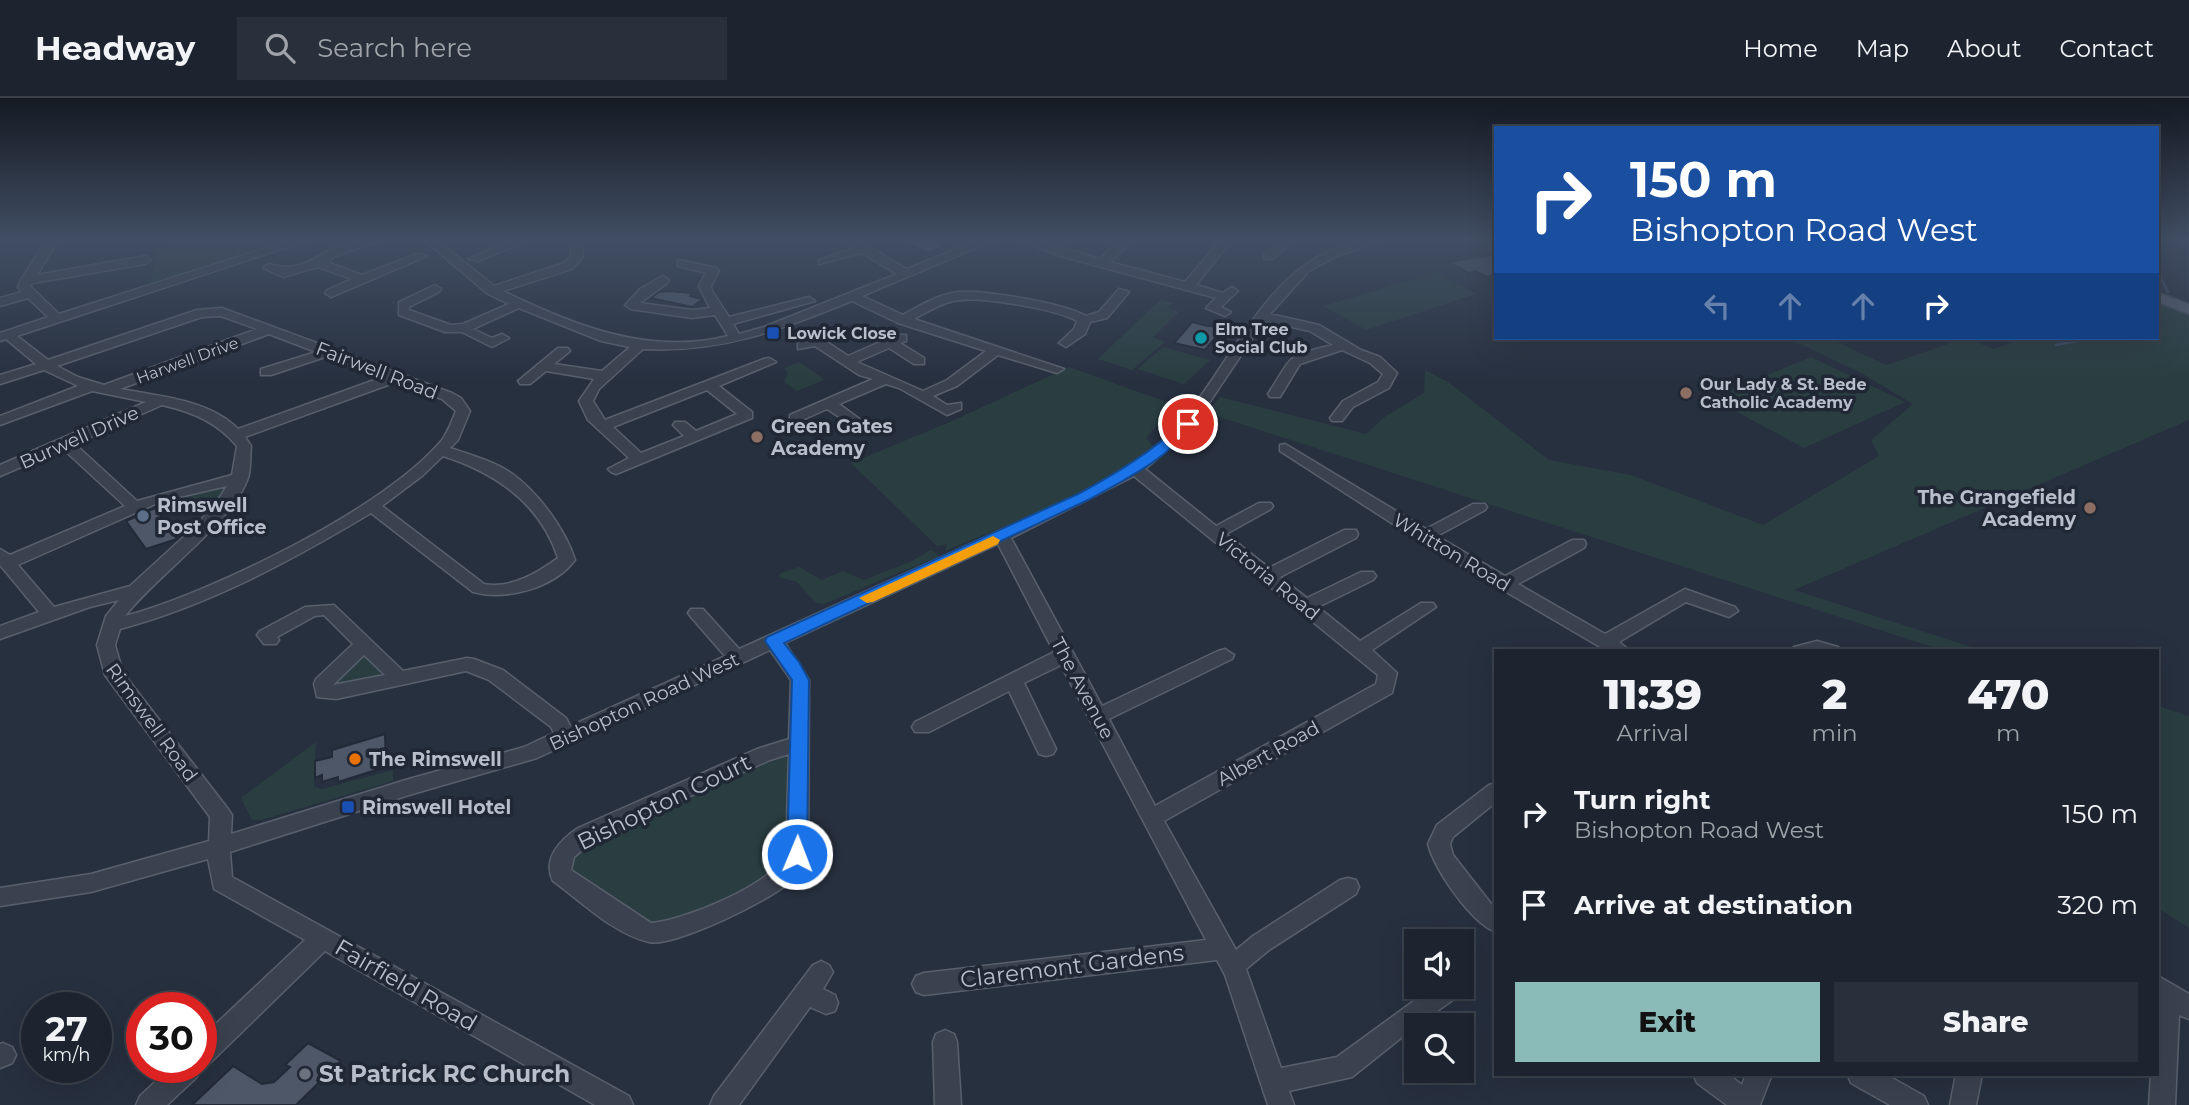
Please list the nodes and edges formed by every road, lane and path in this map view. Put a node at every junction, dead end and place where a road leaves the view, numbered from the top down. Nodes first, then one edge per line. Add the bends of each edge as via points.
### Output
1 (28, 287) joint
2 (155, 287) edge
3 (347, 287) edge
4 (487, 287) edge
5 (504, 287) edge
6 (651, 287) edge
7 (706, 287) edge
8 (873, 287) edge
9 (1188, 287) edge
10 (1288, 287) edge
11 (435, 289) dead end
12 (341, 290) dead end
13 (492, 291) junction
14 (1114, 296) dead end
15 (854, 297) junction
16 (2159, 297) edge
17 (810, 300) dead end
18 (0, 302) edge
19 (519, 304) junction
20 (616, 304) dead end
21 (2189, 309) edge
22 (630, 311) junction
23 (1225, 312) dead end
24 (721, 316) junction
25 (1261, 316) junction
26 (57, 318) junction
27 (903, 320) junction
28 (1084, 320) junction
29 (465, 328) junction
30 (270, 329) junction
31 (4, 335) edge
32 (1069, 337) dead end
33 (736, 339) junction
34 (815, 341) dead end
35 (492, 343) dead end
36 (640, 345) junction
37 (1343, 346) junction
38 (563, 351) dead end
39 (994, 351) junction
40 (328, 352) junction
41 (847, 361) junction
42 (919, 361) dead end
43 (769, 362) dead end
44 (46, 365) junction
45 (544, 367) junction
46 (1057, 369) dead end
47 (266, 372) dead end
48 (605, 376) junction
49 (396, 377) junction
50 (885, 379) junction
51 (0, 380) edge
52 (526, 381) dead end
53 (709, 385) junction
54 (98, 388) junction
55 (1275, 394) dead end
56 (922, 396) junction
57 (158, 402) junction
58 (829, 404) junction
59 (956, 406) dead end
60 (795, 418) dead end
61 (1336, 418) dead end
62 (1, 423) edge
63 (680, 425) dead end
64 (602, 426) junction
65 (864, 429) dead end
66 (237, 435) junction
67 (694, 437) junction
68 (67, 444) junction
69 (1285, 448) dead end
70 (440, 450) junction
71 (639, 459) junction
72 (616, 469) dead end
73 (1135, 469) junction
74 (0, 471) edge
75 (240, 478) junction
76 (371, 505) junction
77 (1265, 506) dead end
78 (135, 507) junction
79 (1479, 507) dead end
80 (1215, 533) junction
81 (1350, 534) dead end
82 (1002, 536) junction
83 (1424, 536) junction
84 (1578, 544) dead end
85 (3, 558) edge
86 (1268, 576) junction
87 (1367, 576) dead end
88 (1504, 584) junction
89 (134, 591) junction
90 (1305, 606) junction
91 (1427, 607) dead end
92 (1729, 611) dead end
93 (697, 613) dead end
94 (50, 614) junction
95 (113, 625) junction
96 (0, 633) edge
97 (270, 640) dead end
98 (773, 641) junction
99 (364, 644) junction
100 (1613, 647) edge
101 (1359, 650) junction
102 (1066, 654) junction
103 (1225, 655) dead end
104 (737, 658) junction
105 (398, 677) junction
106 (1014, 681) junction
107 (1385, 688) joint
108 (1098, 716) junction
109 (922, 727) dead end
110 (566, 738) junction
111 (799, 744) junction
112 (1046, 749) dead end
113 (1494, 793) edge
114 (1151, 818) junction
115 (219, 848) junction
116 (0, 898) edge
117 (1342, 898) dead end
118 (1494, 921) edge
119 (323, 938) junction
120 (1225, 955) junction
121 (821, 971) dead end
122 (924, 984) dead end
123 (2174, 998) edge
124 (1436, 999) edge
125 (217, 1040) edge
126 (945, 1042) dead end
127 (1709, 1076) edge
128 (1758, 1076) edge
129 (1864, 1076) edge
130 (1969, 1076) edge
131 (172, 1083) edge
132 (1277, 1093) edge
133 (149, 1105) edge
134 (620, 1105) edge
135 (723, 1105) edge
136 (948, 1105) edge
137 (1746, 1105) edge
138 (1915, 1105) edge
139 (1963, 1105) edge
140 (2162, 1105) edge

1 - 18 street
1 - 26 street
2 - 26 street
3 - 12 street
4 - 13 street
5 - 13 street
6 - 22 street
7 - 24 street
8 - 15 street
9 - 23 street via 1229,294 1212,308
10 - 25 street, Bishopton Road West
11 - 29 street via 403,305 403,312 441,327
13 - 19 street
14 - 28 street via 1103,315
15 - 27 street
15 - 33 street
16 - 21 main road
17 - 24 street via 791,299
19 - 29 street
19 - 36 street via 597,335
20 - 22 street
22 - 24 street via 649,319 659,310
24 - 33 street
25 - 37 street via 1303,324
25 - 73 street, Bishopton Road West via 1188,424
26 - 31 street
27 - 28 street via 956,296 1034,303
27 - 39 street
28 - 32 street via 1084,326
29 - 35 street
30 - 40 street, Fairwell Road
30 - 44 street, Fairwell Road via 222,312 201,313
30 - 54 street, Harwell Drive
31 - 44 street
33 - 36 street via 681,347
34 - 41 street
36 - 48 street
37 - 55 street via 1297,360 1280,377
37 - 61 street via 1375,360 1390,373 1384,385 1342,402
38 - 45 street
39 - 46 street
39 - 56 street via 952,383
40 - 47 street
40 - 49 street, Fairwell Road
41 - 42 street via 895,341
41 - 50 street
43 - 53 street
44 - 51 street, Fairwell Road
44 - 54 street
45 - 48 street
45 - 52 street
48 - 64 street via 586,401
49 - 66 street
49 - 70 street, Fairwell Road via 447,396 460,406 462,419
50 - 56 street
50 - 58 street
53 - 64 street
53 - 67 street via 747,415
54 - 57 street
54 - 62 street, Harwell Drive
56 - 59 street via 947,411
57 - 66 street via 203,413
57 - 68 street, Burwell Drive
58 - 60 street
58 - 65 street
63 - 67 street
64 - 71 street
66 - 75 street via 245,457
67 - 71 street
68 - 74 street, Burwell Drive
68 - 78 street
69 - 83 street, Whitton Road
70 - 76 street, Fairwell Road
70 - 76 street via 508,478 550,528 567,560 507,592 492,593 479,588
71 - 72 street
73 - 80 street, Victoria Road
73 - 82 street, Bishopton Road West
75 - 78 street via 176,492
75 - 89 street, Rimswell Road via 214,519
76 - 95 street, Fairwell Road via 294,552 221,588 158,614
77 - 80 street
78 - 85 street
79 - 83 street
80 - 86 street, Victoria Road
81 - 86 street
82 - 98 street, Bishopton Road West
82 - 102 street, The Avenue
83 - 88 street, Whitton Road
84 - 88 street
85 - 94 street
86 - 90 street, Victoria Road
87 - 90 street
88 - 100 street, Whitton Road
89 - 94 street
89 - 95 street, Rimswell Road
90 - 101 street, Victoria Road
91 - 101 street
92 - 100 street via 1685,595
93 - 104 street
94 - 96 street
95 - 115 street, Rimswell Road via 105,660 221,816
97 - 99 street via 266,635 311,611 328,609
98 - 104 street, Bishopton Road West
98 - 111 street, Bishopton Court via 800,680
99 - 105 street
99 - 105 street via 323,684 324,692
101 - 107 street, Victoria Road via 1388,673
102 - 106 street
102 - 108 street, The Avenue
103 - 108 street
104 - 110 street, Bishopton Road West
105 - 110 street via 456,664 480,667 552,717
106 - 109 street
106 - 112 street
107 - 114 street, Albert Road
108 - 114 street, The Avenue
110 - 115 street, Bishopton Road West
111 - 111 street, Bishopton Court via 797,854 789,870 771,884 680,929 651,933 561,875 563,855 586,834 764,754
113 - 118 street via 1445,831 1440,844 1443,858
114 - 120 street, The Avenue
115 - 116 street, Bishopton Road West via 91,883
115 - 119 street, Fairfield Road via 222,882
117 - 120 street via 1261,943 1254,953
119 - 125 street
119 - 134 street, Fairfield Road
120 - 122 street, Claremont Gardens
120 - 132 street, The Avenue
121 - 135 street via 816,998
123 - 140 street via 2167,1010
124 - 132 street via 1343,1068
126 - 136 street
127 - 137 street
128 - 137 street
129 - 138 street
130 - 139 street
131 - 133 street

